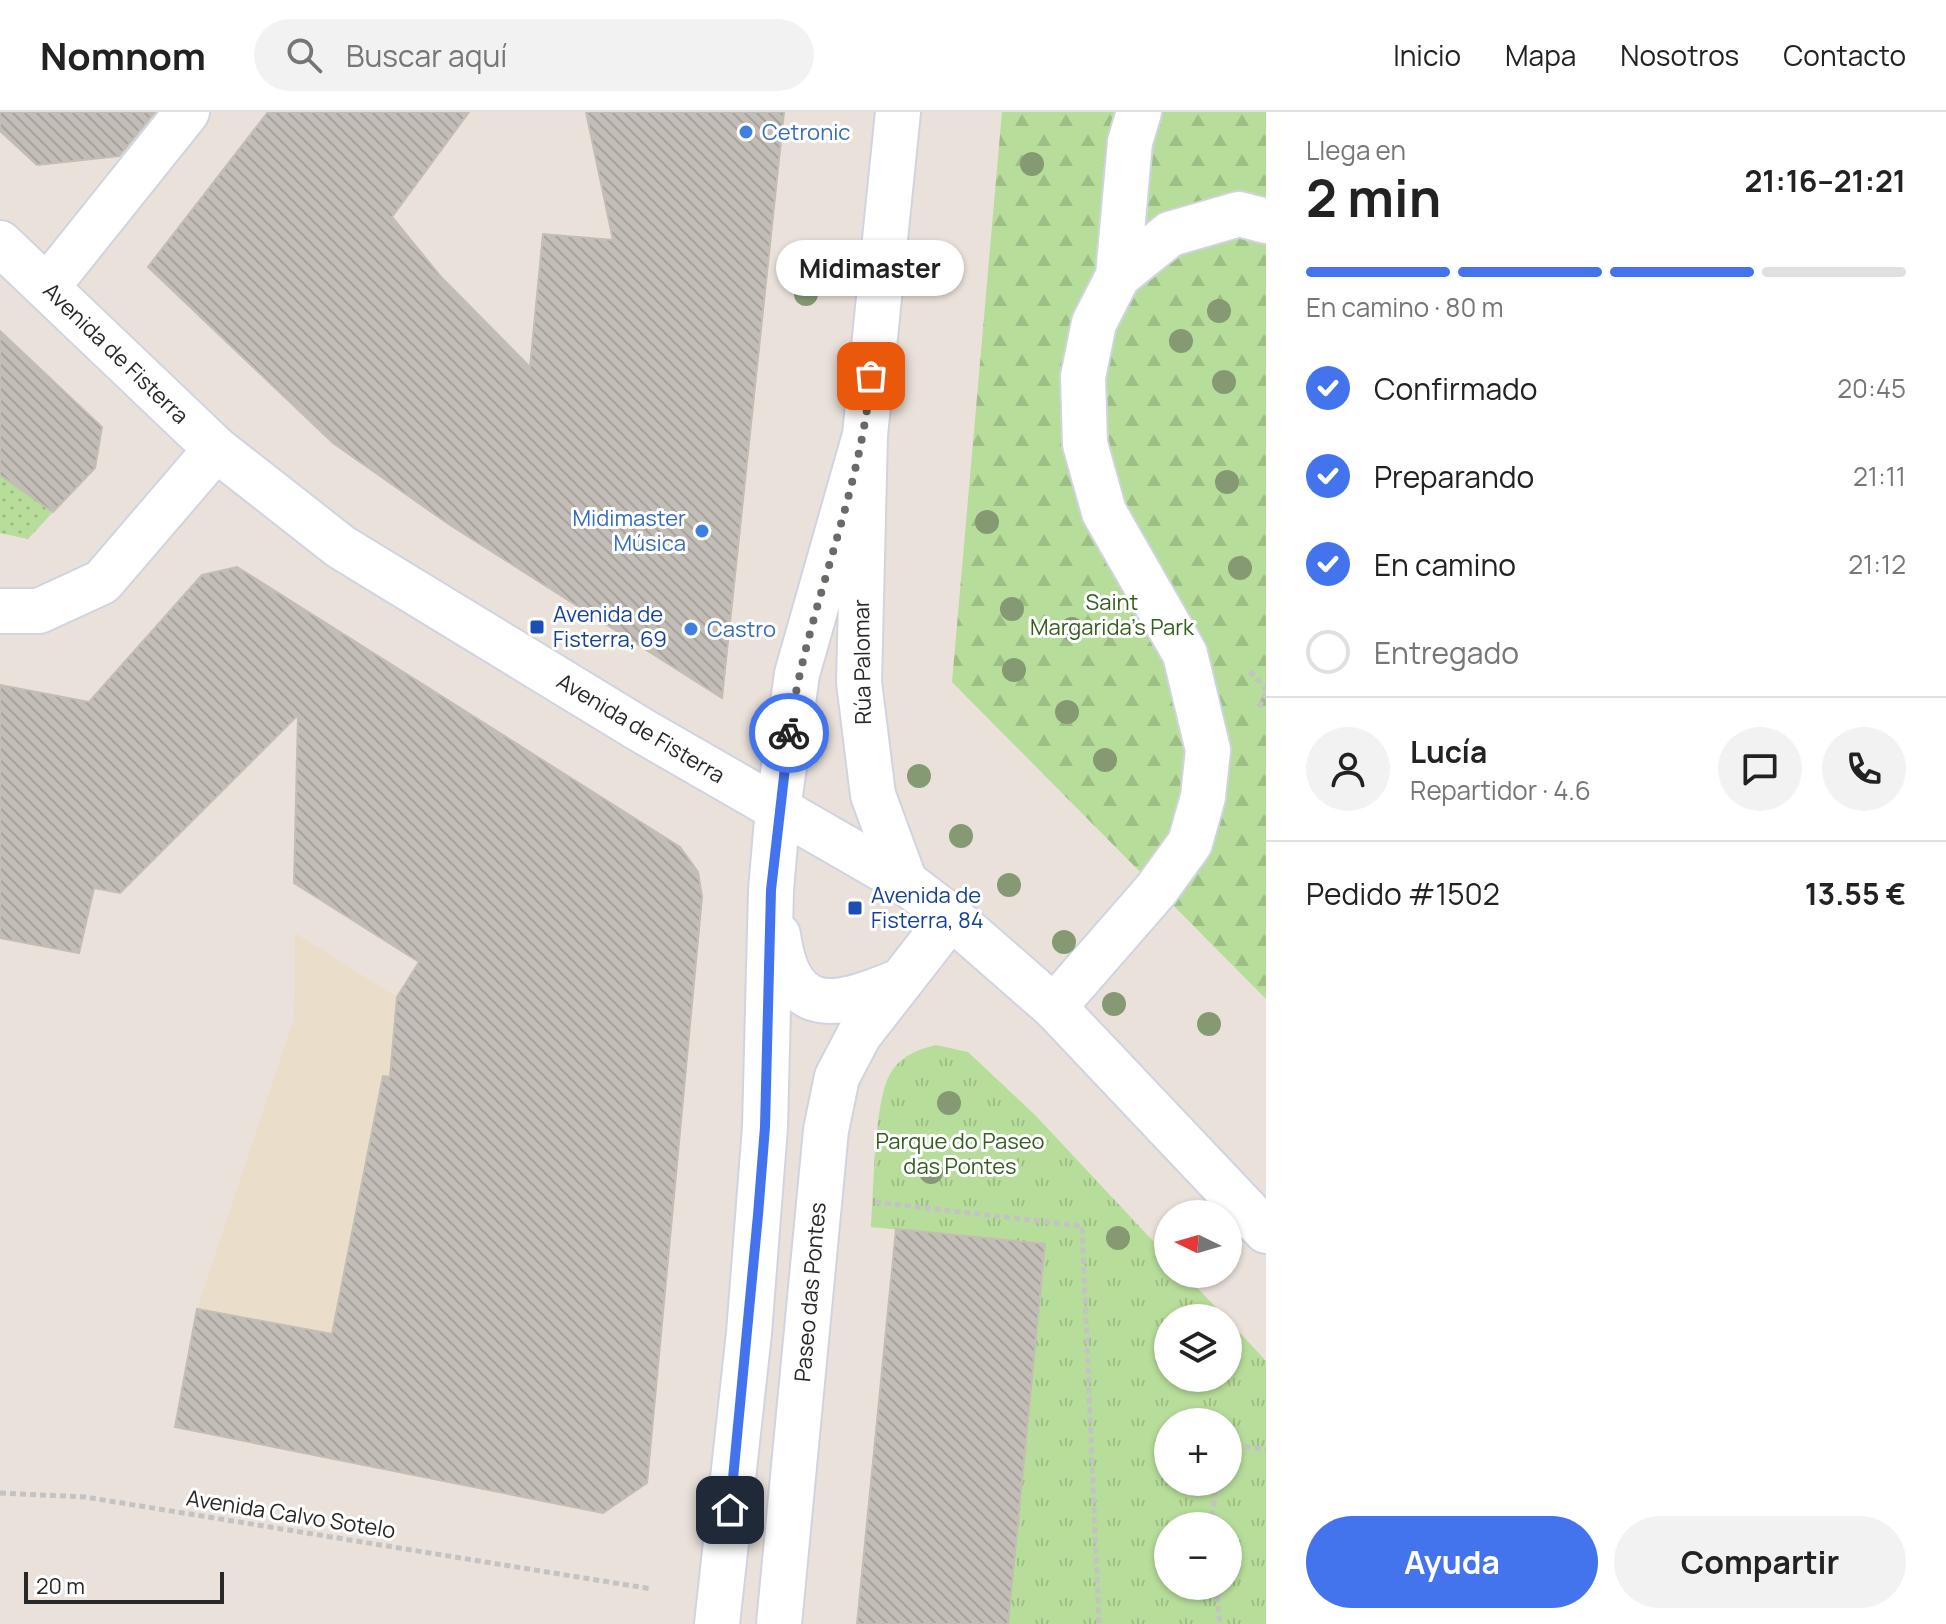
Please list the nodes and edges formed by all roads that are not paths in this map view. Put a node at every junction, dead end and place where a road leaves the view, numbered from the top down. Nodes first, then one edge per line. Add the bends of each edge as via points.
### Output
1 (187, 112) edge
2 (898, 112) edge
3 (1139, 112) edge
4 (1266, 221) edge
5 (0, 243) edge
6 (1118, 276) junction
7 (47, 287) junction
8 (865, 435) junction
9 (216, 449) junction
10 (0, 611) edge
11 (778, 809) junction
12 (905, 882) junction
13 (771, 890) junction
14 (951, 917) junction
15 (900, 981) junction
16 (1054, 1007) junction
17 (1266, 1231) edge
18 (717, 1624) edge
19 (779, 1624) edge

1 - 7 street
2 - 8 street, Rúa Palomar
3 - 6 street via 1130,142
4 - 6 street via 1239,214 1170,234
5 - 7 street, Avenida de Fisterra
6 - 16 street via 1094,323 1083,377 1085,444 1104,512 1185,654 1208,750 1203,797 1190,843
7 - 9 street, Avenida de Fisterra
8 - 11 street, Rúa Palomar via 797,674
8 - 12 street, Rúa Palomar via 859,682 863,738 873,795
9 - 10 street via 102,582 39,611
9 - 11 street, Avenida de Fisterra via 341,547
11 - 12 street, Avenida de Fisterra
11 - 13 street, Paseo das Pontes
12 - 14 street, Avenida de Fisterra
13 - 15 street, Paseo das Pontes via 781,960 804,996 828,1004
13 - 18 street, Paseo das Pontes via 765,1127
14 - 15 street, Paseo das Pontes
14 - 16 street, Avenida de Fisterra
15 - 19 street, Paseo das Pontes via 859,1035 837,1077 826,1130
16 - 17 street, Avenida de Fisterra

